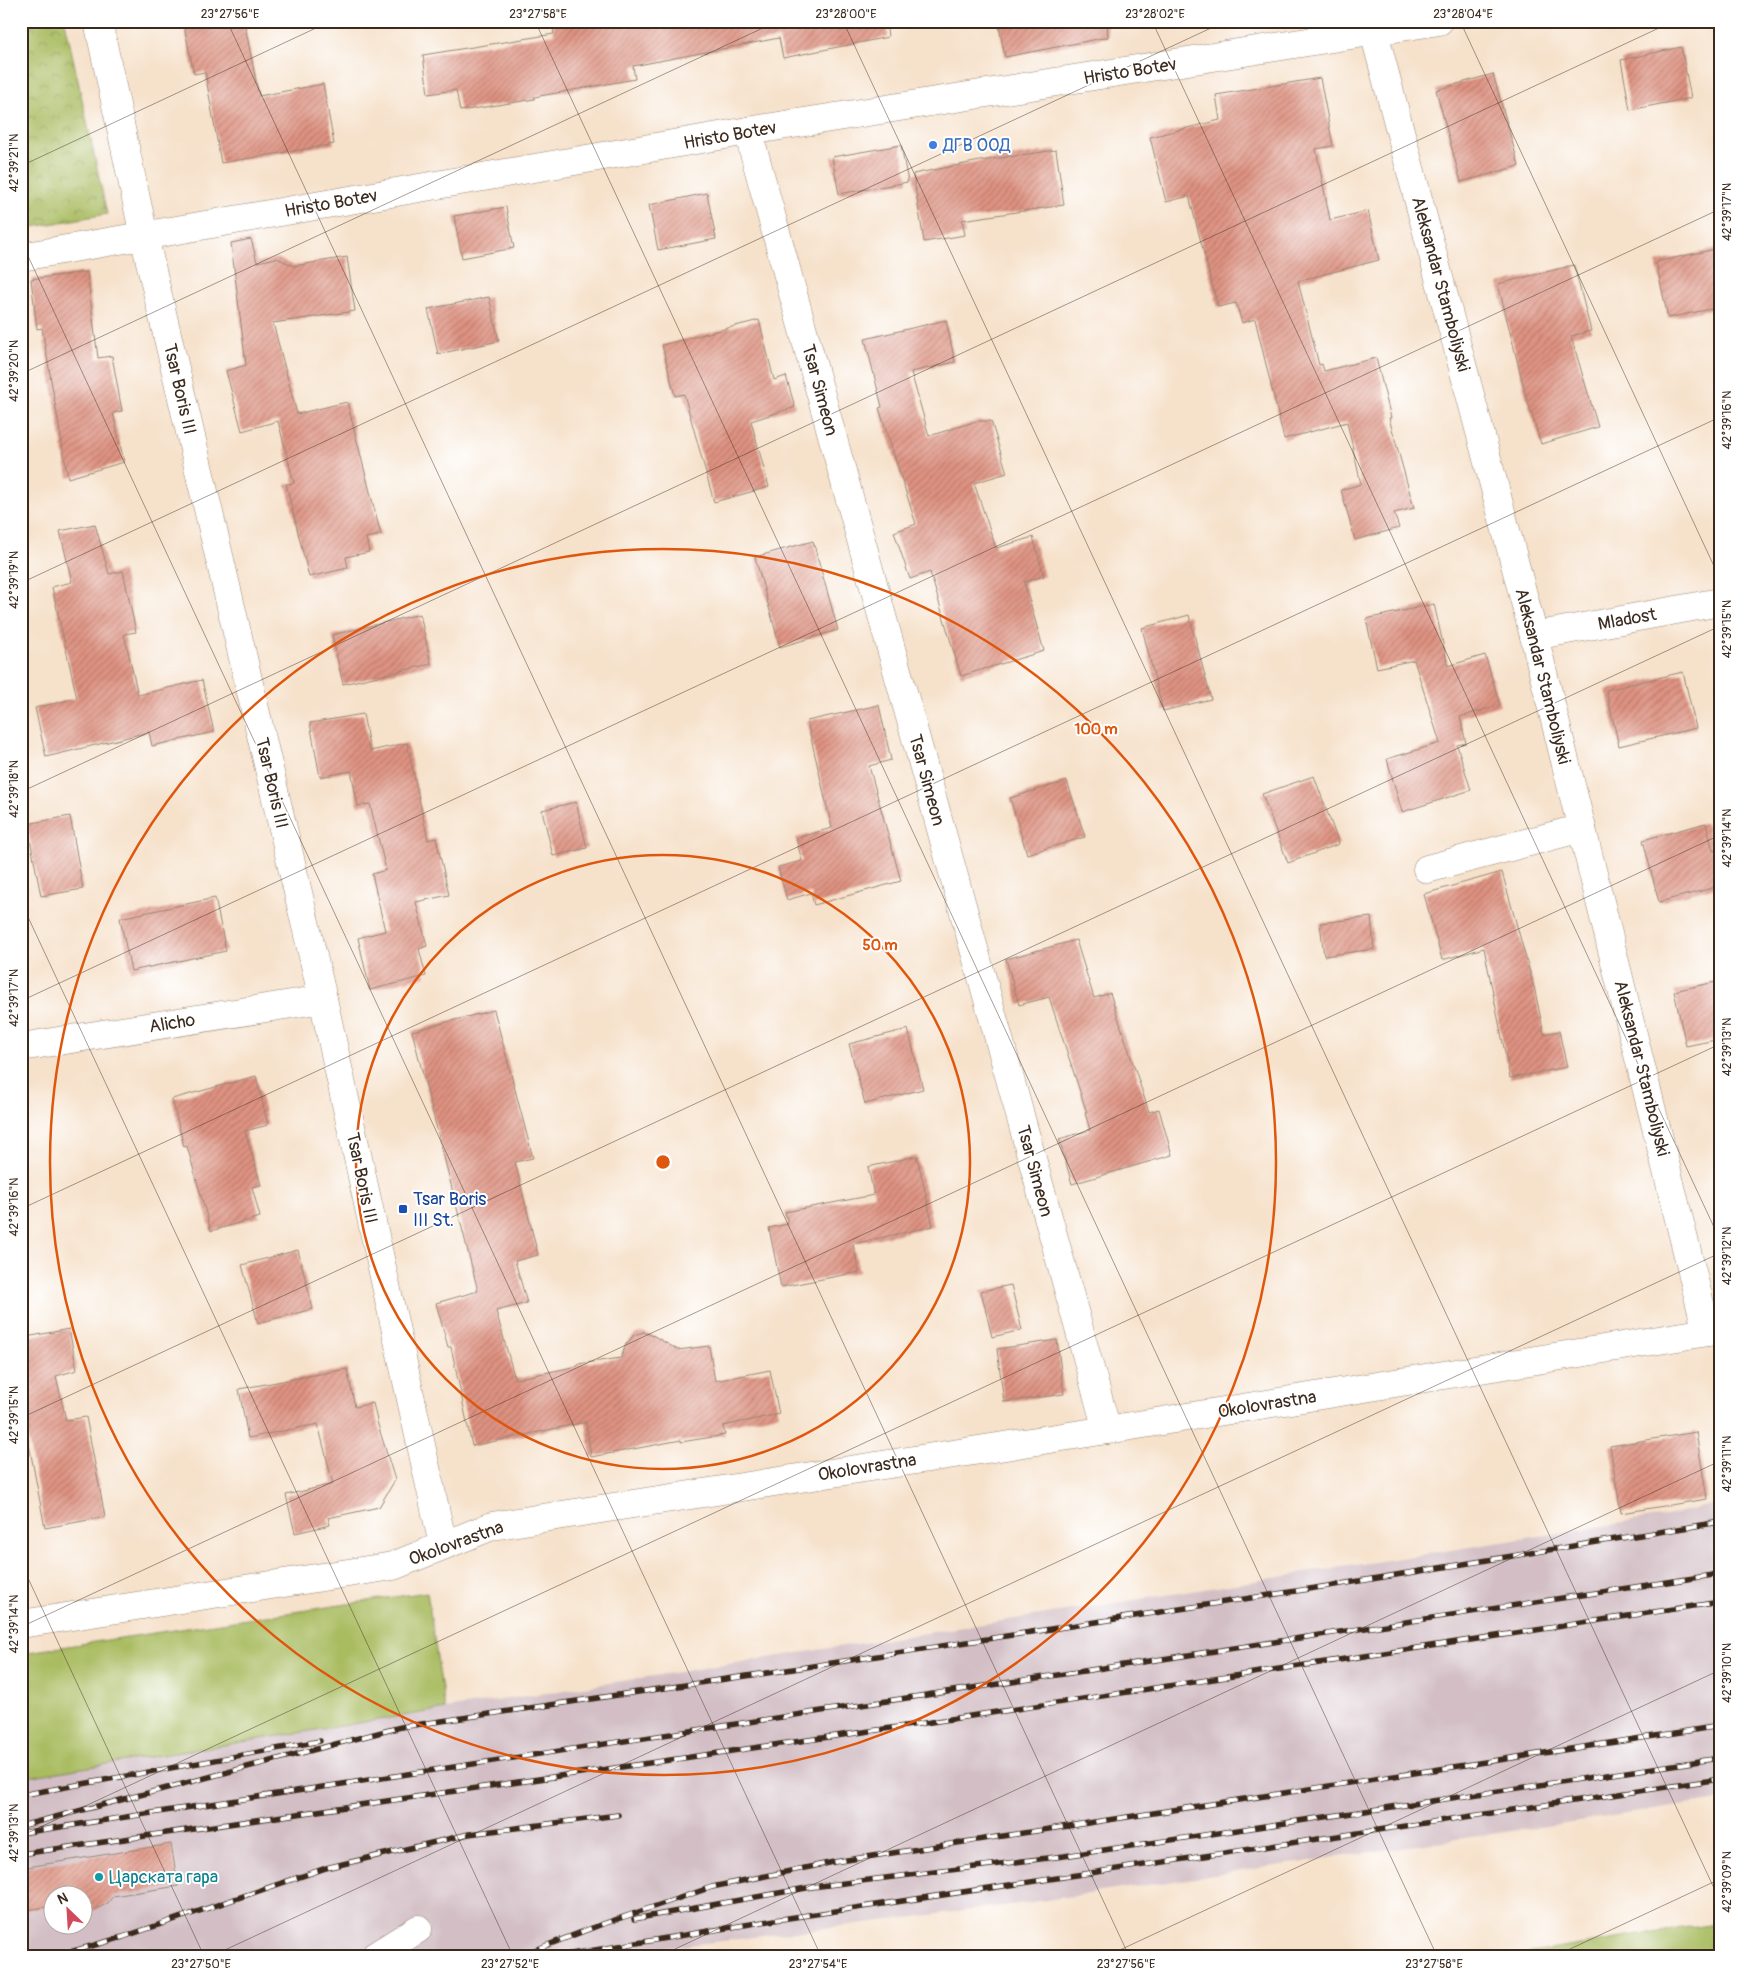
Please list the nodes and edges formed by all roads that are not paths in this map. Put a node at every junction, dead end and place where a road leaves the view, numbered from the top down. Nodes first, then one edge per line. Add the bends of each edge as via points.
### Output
1 (98, 21) edge
2 (1440, 21) edge
3 (1373, 27) edge
4 (748, 131) junction
5 (144, 236) junction
6 (21, 257) edge
7 (1720, 602) edge
8 (1534, 636) junction
9 (1582, 828) junction
10 (1427, 869) dead end
11 (323, 999) junction
12 (21, 1047) edge
13 (1714, 1331) edge
14 (1106, 1430) junction
15 (443, 1545) junction
16 (21, 1624) edge
17 (418, 1929) dead end
18 (375, 1956) edge

1 - 5 street, Tsar Boris III
2 - 3 street, Hristo Botev
3 - 4 street, Hristo Botev
3 - 8 street, Aleksandar Stamboliyski
4 - 5 street, Hristo Botev
4 - 14 street, Tsar Simeon
5 - 6 street, Hristo Botev
5 - 11 street, Tsar Boris III
7 - 8 street, Mladost
8 - 9 street, Aleksandar Stamboliyski
9 - 10 street
9 - 13 street, Aleksandar Stamboliyski
11 - 12 street, Alicho
11 - 15 street, Tsar Boris III
13 - 14 street, Okolovrastna
14 - 15 street, Okolovrastna via 492,1526
15 - 16 street, Okolovrastna via 393,1566
17 - 18 street

